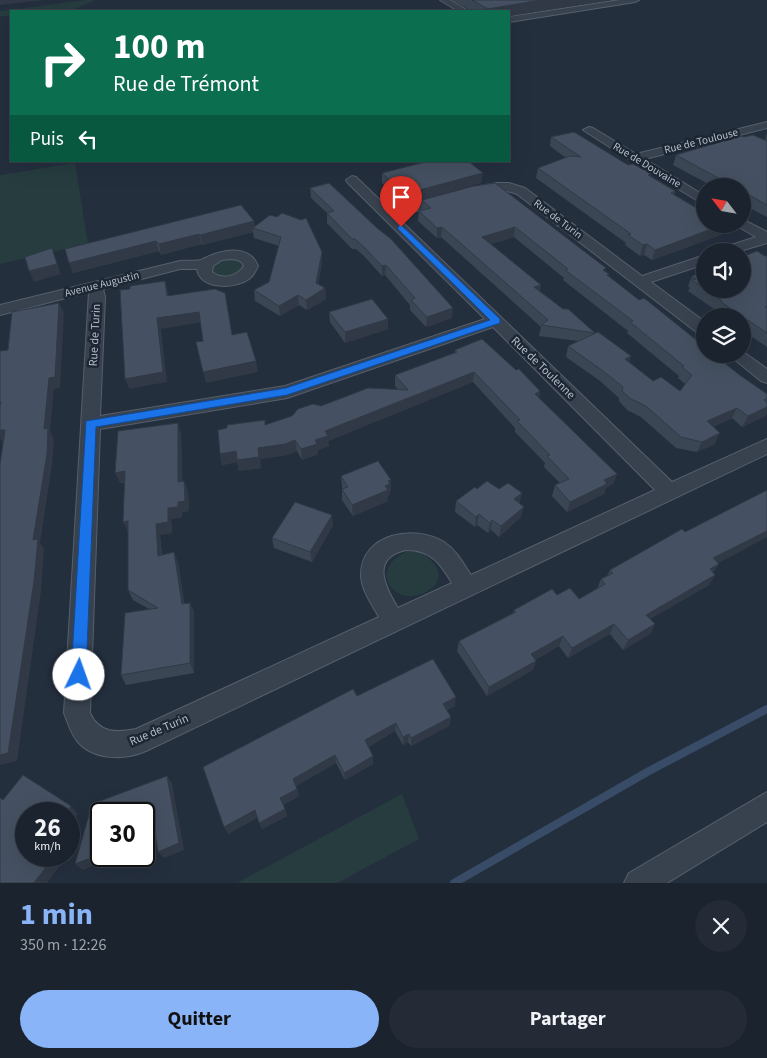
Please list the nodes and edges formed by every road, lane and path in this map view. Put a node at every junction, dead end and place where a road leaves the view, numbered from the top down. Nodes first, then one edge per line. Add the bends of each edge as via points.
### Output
1 (444, 0) edge
2 (635, 0) edge
3 (462, 10) edge
4 (510, 20) edge
5 (767, 125) edge
6 (589, 130) dead end
7 (736, 132) junction
8 (754, 142) edge
9 (634, 158) junction
10 (352, 180) dead end
11 (696, 196) edge
12 (388, 214) junction
13 (751, 228) edge
14 (767, 238) edge
15 (751, 243) edge
16 (696, 262) edge
17 (206, 264) dead end
18 (641, 281) junction
19 (94, 286) junction
20 (0, 310) edge
21 (496, 321) junction
22 (696, 323) edge
23 (748, 363) edge
24 (767, 377) edge
25 (90, 424) junction
26 (767, 446) edge
27 (670, 492) junction
28 (467, 588) junction
29 (394, 622) junction
30 (767, 806) edge
31 (640, 883) edge

1 - 3 street
2 - 4 street
5 - 7 street, Rue de Toulouse
6 - 9 street, Rue de Douvaine
7 - 8 street
7 - 9 street, Rue de Toulouse
9 - 11 street, Rue de Douvaine
10 - 12 street, Rue de Toulenne
12 - 18 street, Rue de Turin via 489,187 512,187
12 - 21 street, Rue de Toulenne
13 - 14 street
14 - 15 street
16 - 18 street
17 - 19 street, Avenue Augustin via 180,265
18 - 22 street, Rue de Turin
19 - 20 street, Avenue Augustin
19 - 25 street, Rue de Turin via 97,296
21 - 25 street via 287,392
21 - 27 street, Rue de Toulenne
23 - 24 street
25 - 29 street, Rue de Turin via 77,713 80,724 95,740 122,745 137,742
26 - 27 street, Rue de Turin
27 - 28 street, Rue de Turin
28 - 29 street, Rue de Turin
28 - 29 street via 434,547 417,541 386,547 374,563 372,574
30 - 31 street

